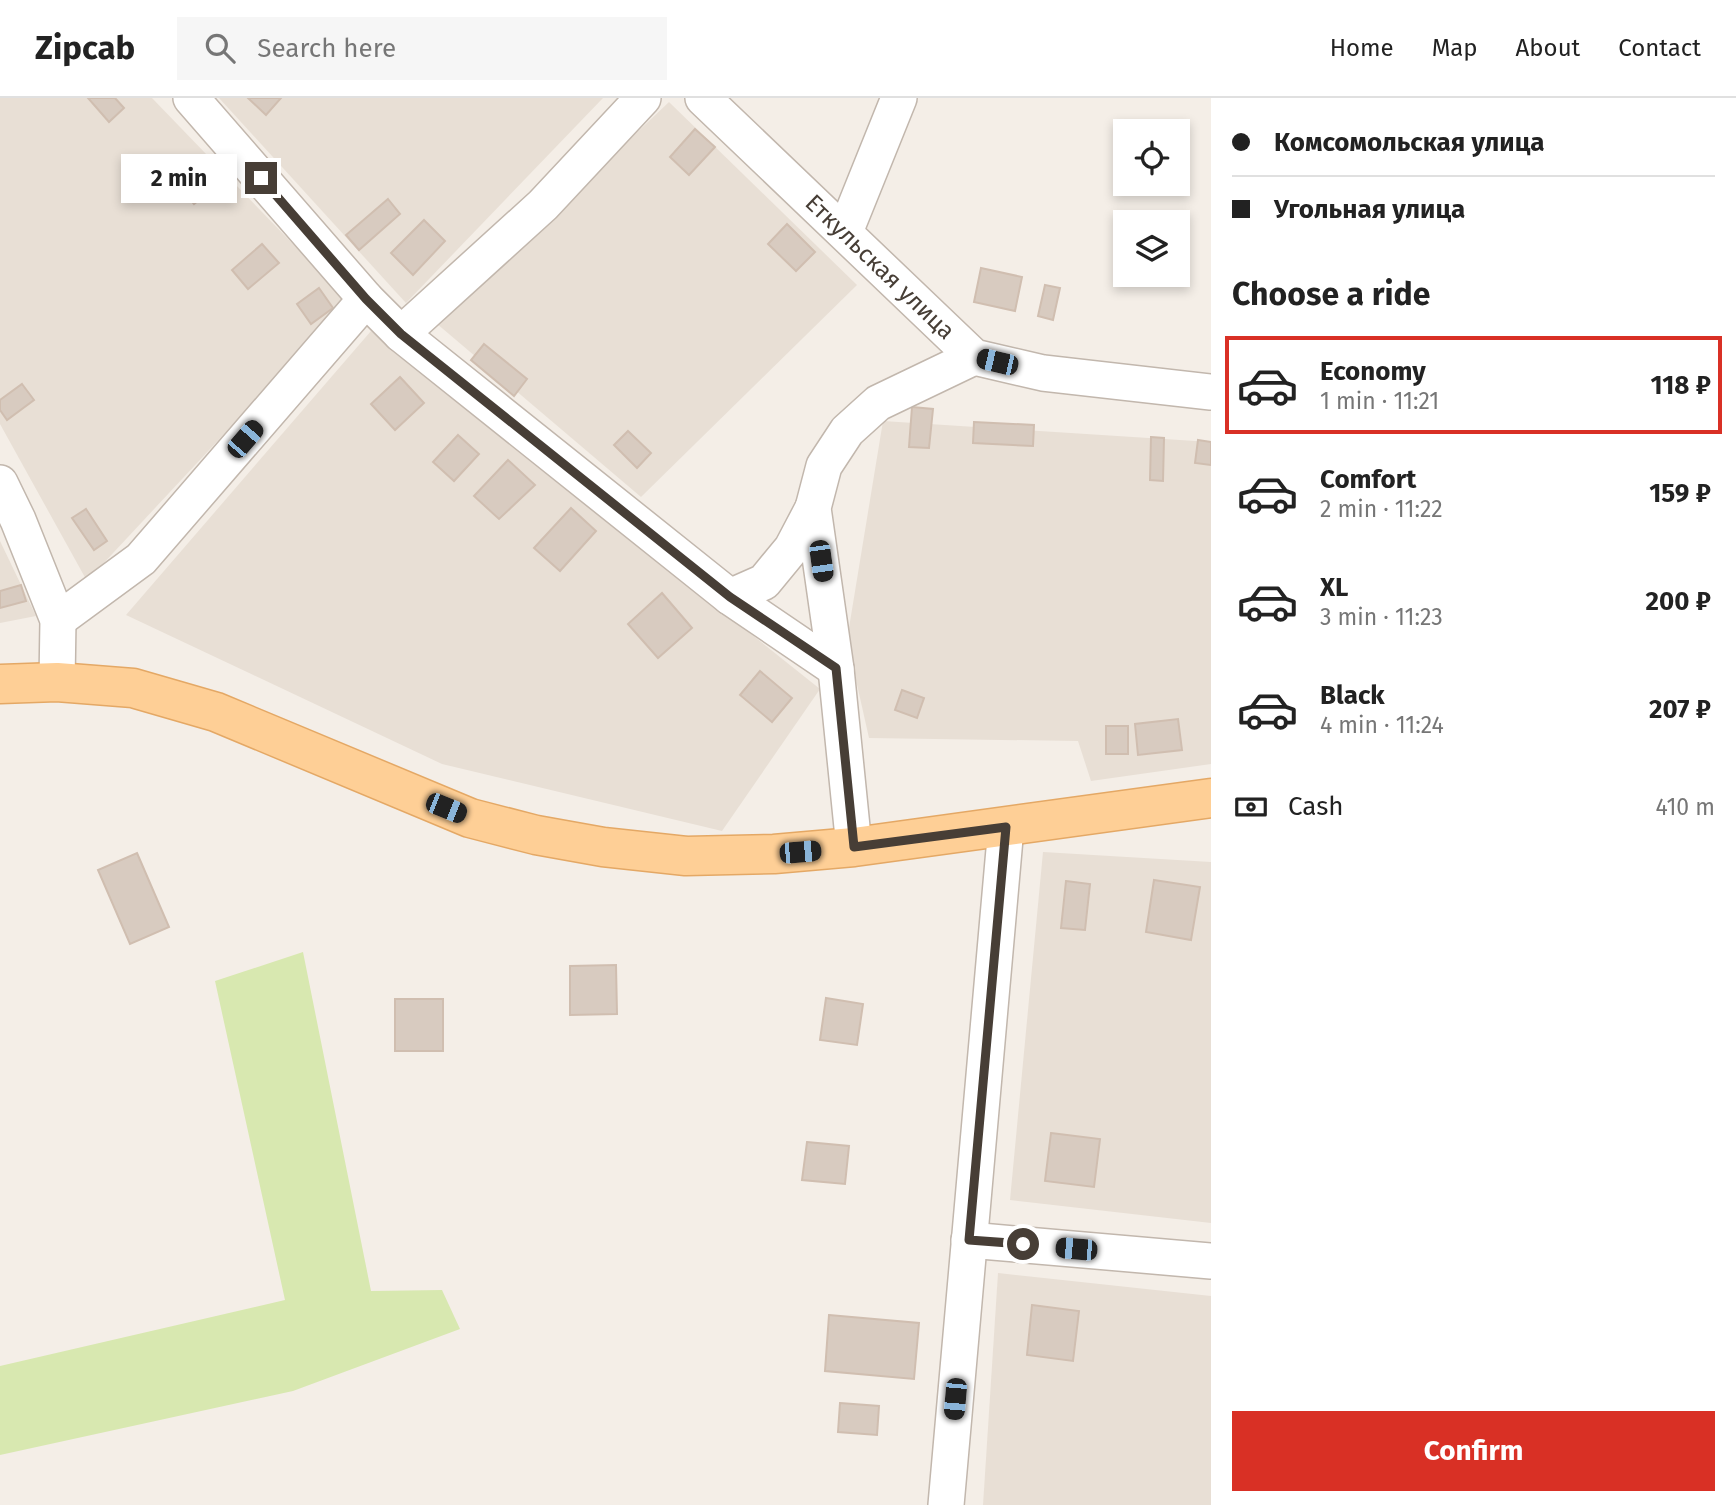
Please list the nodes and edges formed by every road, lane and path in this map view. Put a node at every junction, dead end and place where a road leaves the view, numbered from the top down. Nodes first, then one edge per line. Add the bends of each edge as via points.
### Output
1 (191, 98) edge
2 (643, 98) edge
3 (703, 98) edge
4 (899, 98) edge
5 (845, 232) junction
6 (366, 299) junction
7 (401, 334) junction
8 (974, 357) junction
9 (1211, 392) edge
10 (0, 483) edge
11 (813, 508) junction
12 (730, 597) junction
13 (58, 620) junction
14 (836, 668) junction
15 (57, 682) junction
16 (0, 684) edge
17 (1203, 803) edge
18 (1006, 827) junction
19 (854, 847) junction
20 (969, 1240) junction
21 (1211, 1261) edge
22 (946, 1505) edge

1 - 6 street
2 - 7 street via 542,205
3 - 5 street, Еткульская улица
4 - 5 street
5 - 8 street, Еткульская улица
6 - 7 street
6 - 13 street via 142,559
7 - 12 street
8 - 9 street, Еткульская улица via 1043,373
8 - 11 street via 878,403 847,431 824,466
10 - 13 street
11 - 12 street via 792,548 764,582
11 - 14 street
12 - 14 street
13 - 15 street
14 - 19 street
15 - 16 main road
15 - 19 main road via 133,688 216,712 470,818 536,835 686,856
17 - 18 main road
18 - 19 main road
18 - 20 street
20 - 21 street
20 - 22 street

